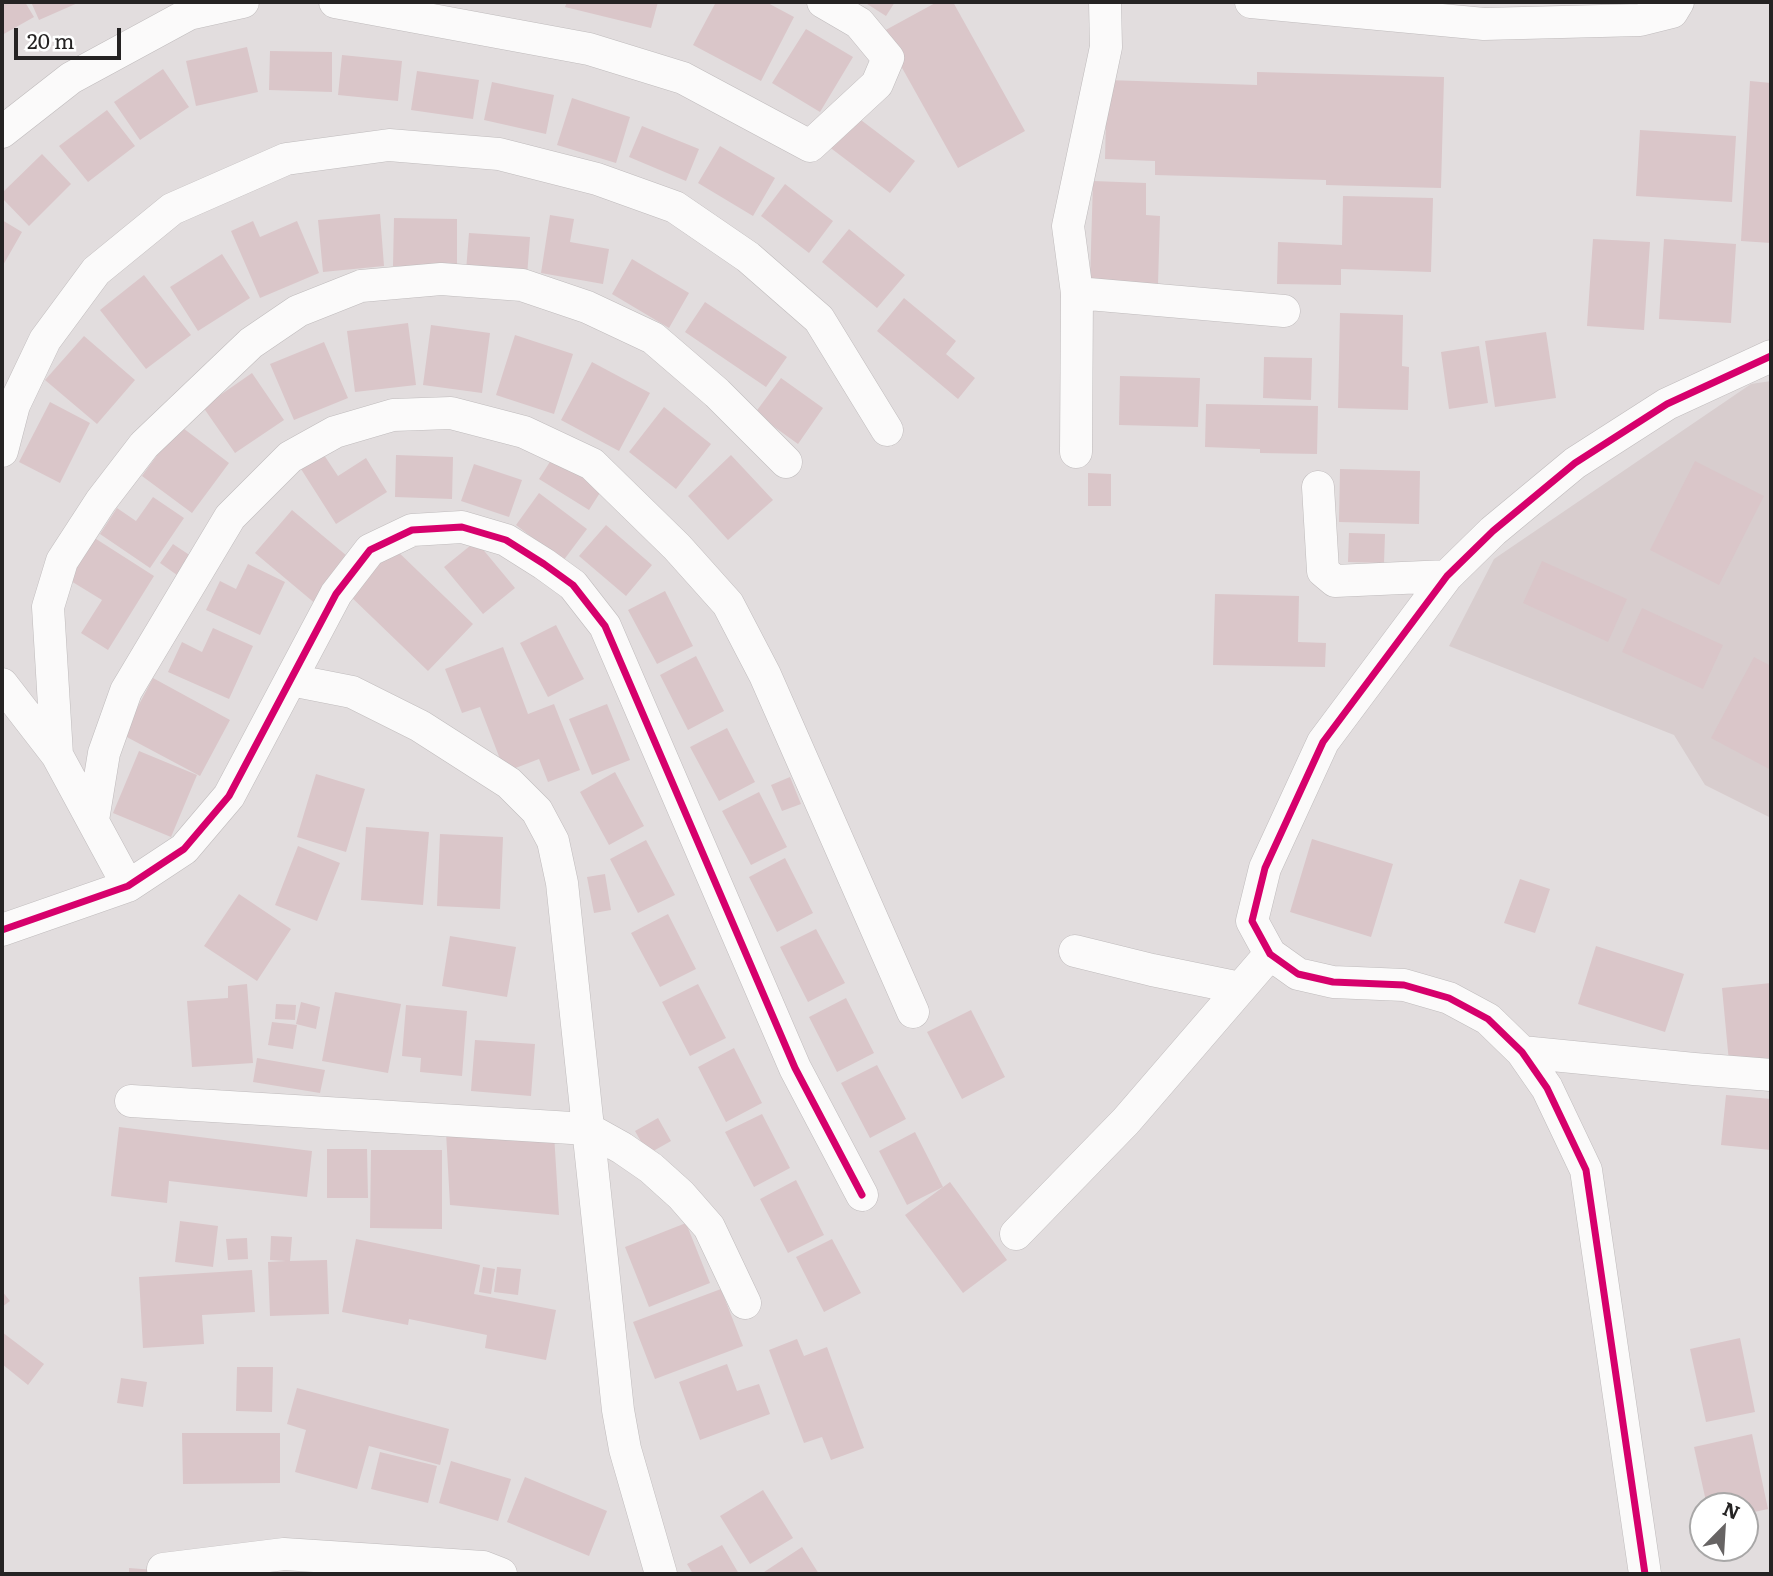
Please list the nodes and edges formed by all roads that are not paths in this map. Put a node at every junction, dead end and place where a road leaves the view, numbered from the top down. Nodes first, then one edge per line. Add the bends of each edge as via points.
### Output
1 (243, 2) edge
2 (335, 2) edge
3 (823, 2) edge
4 (1105, 2) edge
5 (1251, 2) edge
6 (1678, 2) edge
7 (2, 132) edge
8 (1077, 293) junction
9 (1284, 311) dead end
10 (1771, 356) edge
11 (887, 430) dead end
12 (2, 451) edge
13 (1076, 452) dead end
14 (786, 462) dead end
15 (1318, 487) dead end
16 (1447, 576) junction
17 (291, 680) junction
18 (2, 684) edge
19 (57, 755) junction
20 (93, 820) junction
21 (128, 886) junction
22 (2, 930) edge
23 (1075, 951) dead end
24 (1270, 954) junction
25 (1240, 988) junction
26 (913, 1012) dead end
27 (1522, 1052) junction
28 (1771, 1074) edge
29 (131, 1101) dead end
30 (588, 1129) junction
31 (862, 1195) dead end
32 (1016, 1234) dead end
33 (745, 1303) dead end
34 (163, 1569) dead end
35 (501, 1574) edge
36 (661, 1574) edge
37 (1645, 1574) edge

1 - 7 street via 188,14 71,78
2 - 3 street via 589,49 682,78 810,146 877,84 888,58 859,23
4 - 8 street via 1105,47 1068,226
5 - 6 street via 1484,24 1640,20 1672,12
8 - 9 street
8 - 13 street
10 - 16 street via 1667,404 1575,463
11 - 12 street via 819,319 748,257 675,207 597,179 499,154 389,145 286,159 172,209 96,271 45,340 14,405
14 - 19 street via 653,338 586,307 522,285 441,279 361,286 298,311 251,343 144,445 62,561 48,607
15 - 16 street via 1323,571 1335,581
16 - 24 street via 1323,742 1265,868 1252,920
17 - 21 street via 229,796 184,849
17 - 30 street via 352,692 389,709 509,783 537,811 553,841 562,883
17 - 31 street via 335,594 370,550 412,530 462,527 506,540 573,585 605,626 795,1068
18 - 19 street
19 - 20 street
20 - 21 street
20 - 26 street via 104,753 126,691 230,517 290,457 335,432 393,415 451,413 524,432 592,464 728,604 765,675
21 - 22 street
23 - 25 street
24 - 25 street
24 - 27 street via 1298,975 1333,982 1404,985 1448,998 1489,1018
25 - 32 street via 1126,1121
27 - 28 street
27 - 37 street via 1547,1088 1586,1170
29 - 30 street
30 - 33 street via 651,1168 681,1195 709,1227
30 - 36 street via 620,1423
34 - 35 street via 284,1554 482,1567

